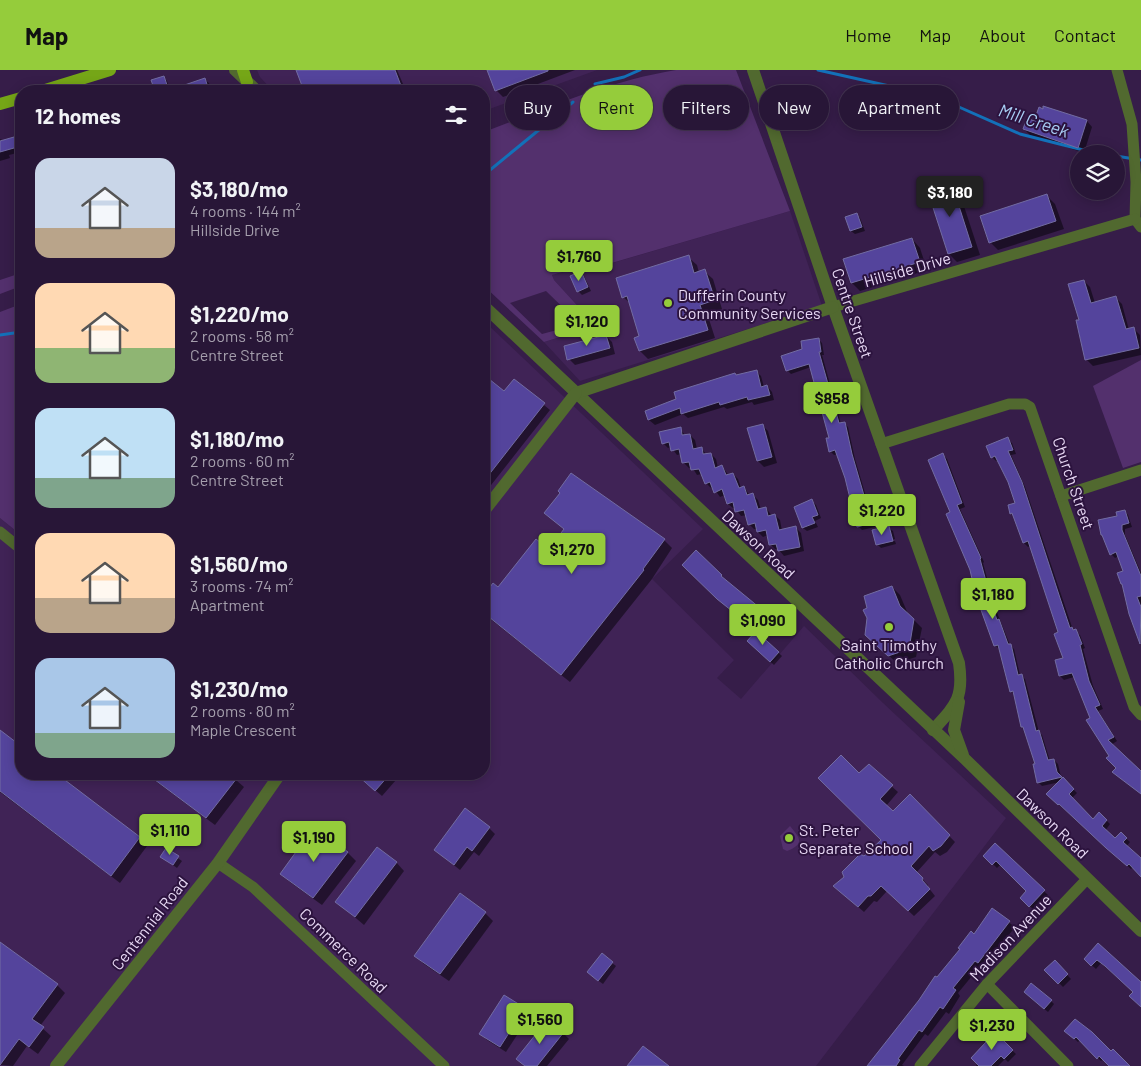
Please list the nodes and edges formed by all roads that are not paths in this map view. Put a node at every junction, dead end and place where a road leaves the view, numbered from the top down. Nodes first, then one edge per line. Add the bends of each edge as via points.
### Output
1 (110, 70) edge
2 (235, 70) edge
3 (753, 70) edge
4 (1117, 70) edge
5 (245, 76) edge
6 (61, 85) edge
7 (15, 100) edge
8 (0, 104) edge
9 (1138, 223) edge
10 (833, 307) junction
11 (490, 312) edge
12 (576, 393) junction
13 (882, 444) junction
14 (1141, 470) edge
15 (1061, 496) junction
16 (490, 503) edge
17 (0, 532) edge
18 (15, 544) edge
19 (961, 692) junction
20 (1141, 715) edge
21 (933, 730) junction
22 (965, 759) junction
23 (276, 780) edge
24 (218, 863) junction
25 (1088, 879) junction
26 (1141, 931) edge
27 (987, 984) junction
28 (56, 1066) edge
29 (444, 1066) edge
30 (920, 1066) edge
31 (1068, 1066) edge

1 - 6 main road
2 - 5 street
3 - 10 street, Centre Street
4 - 9 street via 1132,124
7 - 8 main road
9 - 10 street, Hillside Drive
10 - 12 street, Hillside Drive
10 - 13 street, Centre Street
11 - 12 street, Dawson Road
12 - 16 street
12 - 21 street, Dawson Road
13 - 15 street, Church Street via 1009,404 1025,404 1030,407
13 - 19 street, Centre Street via 959,663
14 - 15 street
15 - 20 street, Church Street via 1134,707
17 - 18 street
19 - 21 street
19 - 22 street, Centre Street via 954,730
21 - 22 street, Dawson Road
22 - 25 street, Dawson Road
23 - 24 street, Centennial Road
24 - 28 street, Centennial Road
24 - 29 street, Commerce Road via 253,886
25 - 26 street, Dawson Road
25 - 27 street, Madison Avenue
27 - 30 street, Madison Avenue
27 - 31 street

